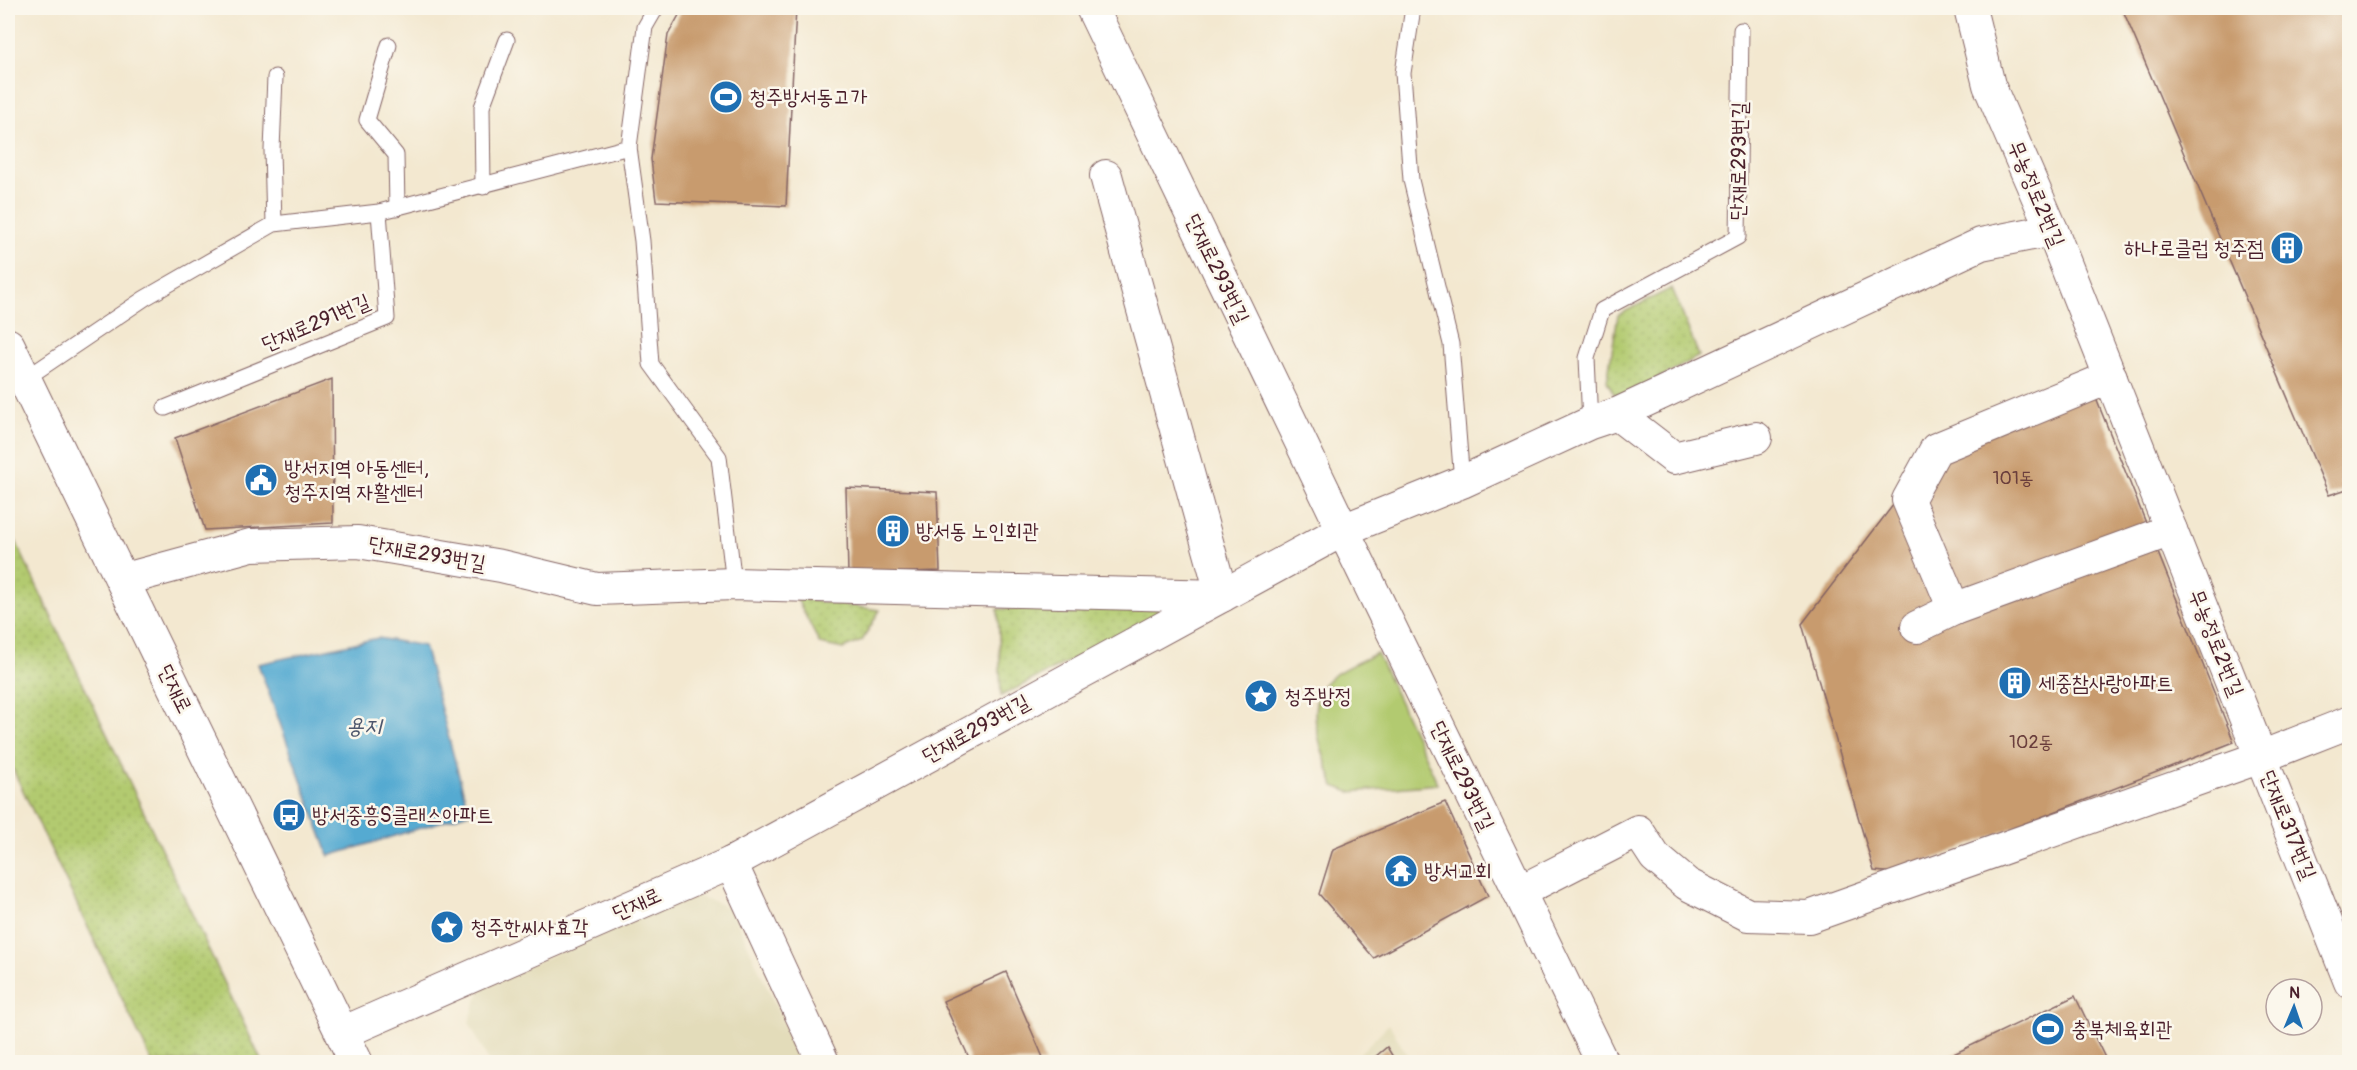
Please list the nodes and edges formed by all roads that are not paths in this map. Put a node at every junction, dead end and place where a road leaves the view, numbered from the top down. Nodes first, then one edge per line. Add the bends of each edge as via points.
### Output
1 (656, 8) edge
2 (1092, 8) edge
3 (1413, 8) edge
4 (1970, 8) edge
5 (1741, 30) dead end
6 (507, 40) dead end
7 (389, 45) dead end
8 (275, 77) dead end
9 (628, 147) junction
10 (1106, 176) dead end
11 (483, 187) junction
12 (398, 208) junction
13 (379, 212) junction
14 (274, 224) junction
15 (2052, 230) junction
16 (8, 345) edge
17 (2111, 377) junction
18 (25, 379) junction
19 (165, 408) dead end
20 (1604, 419) junction
21 (1756, 438) dead end
22 (1461, 482) junction
23 (1343, 530) junction
24 (2171, 530) junction
25 (122, 579) junction
26 (734, 584) junction
27 (1222, 596) junction
28 (1954, 609) junction
29 (1917, 627) dead end
30 (2349, 722) edge
31 (2261, 757) junction
32 (731, 862) junction
33 (1519, 892) junction
34 (2349, 982) edge
35 (342, 1033) junction
36 (356, 1062) edge
37 (823, 1062) edge
38 (1602, 1062) edge

1 - 9 lane via 645,27
2 - 23 street, 단재로293번길
3 - 22 lane via 1403,73 1411,180 1450,344
4 - 15 street, 무농정로2번길 via 1989,85
5 - 20 lane, 단재로293번길 via 1738,237 1602,310 1587,358
6 - 11 lane via 482,107
7 - 12 lane via 367,120 396,155
8 - 14 lane
9 - 11 lane
9 - 26 lane via 642,241 651,364 718,457
10 - 27 street
11 - 12 lane
12 - 13 lane
13 - 14 lane
13 - 19 lane, 단재로291번길 via 387,318
14 - 18 lane via 145,298
15 - 17 street, 무농정로2번길
15 - 20 street, 단재로293번길 via 1981,244
16 - 18 street, 단재로
17 - 24 street, 무농정로2번길
17 - 28 street via 1936,449 1908,500
18 - 25 street, 단재로
20 - 21 street via 1674,458
20 - 22 street, 단재로293번길
22 - 23 street, 단재로293번길
23 - 27 street, 단재로293번길
23 - 33 street, 단재로293번길
24 - 28 street
24 - 31 street, 무농정로2번길
25 - 26 street, 단재로293번길 via 251,545 358,542 501,566 597,589
25 - 35 street, 단재로
26 - 27 street, 단재로293번길
27 - 32 street, 단재로293번길
28 - 29 street
30 - 31 street, 단재로317번길
31 - 33 street via 1809,917 1748,915 1687,884 1655,857 1638,831
31 - 34 street, 단재로317번길
32 - 35 street, 단재로
32 - 37 street
33 - 38 street, 단재로293번길
35 - 36 street, 단재로

